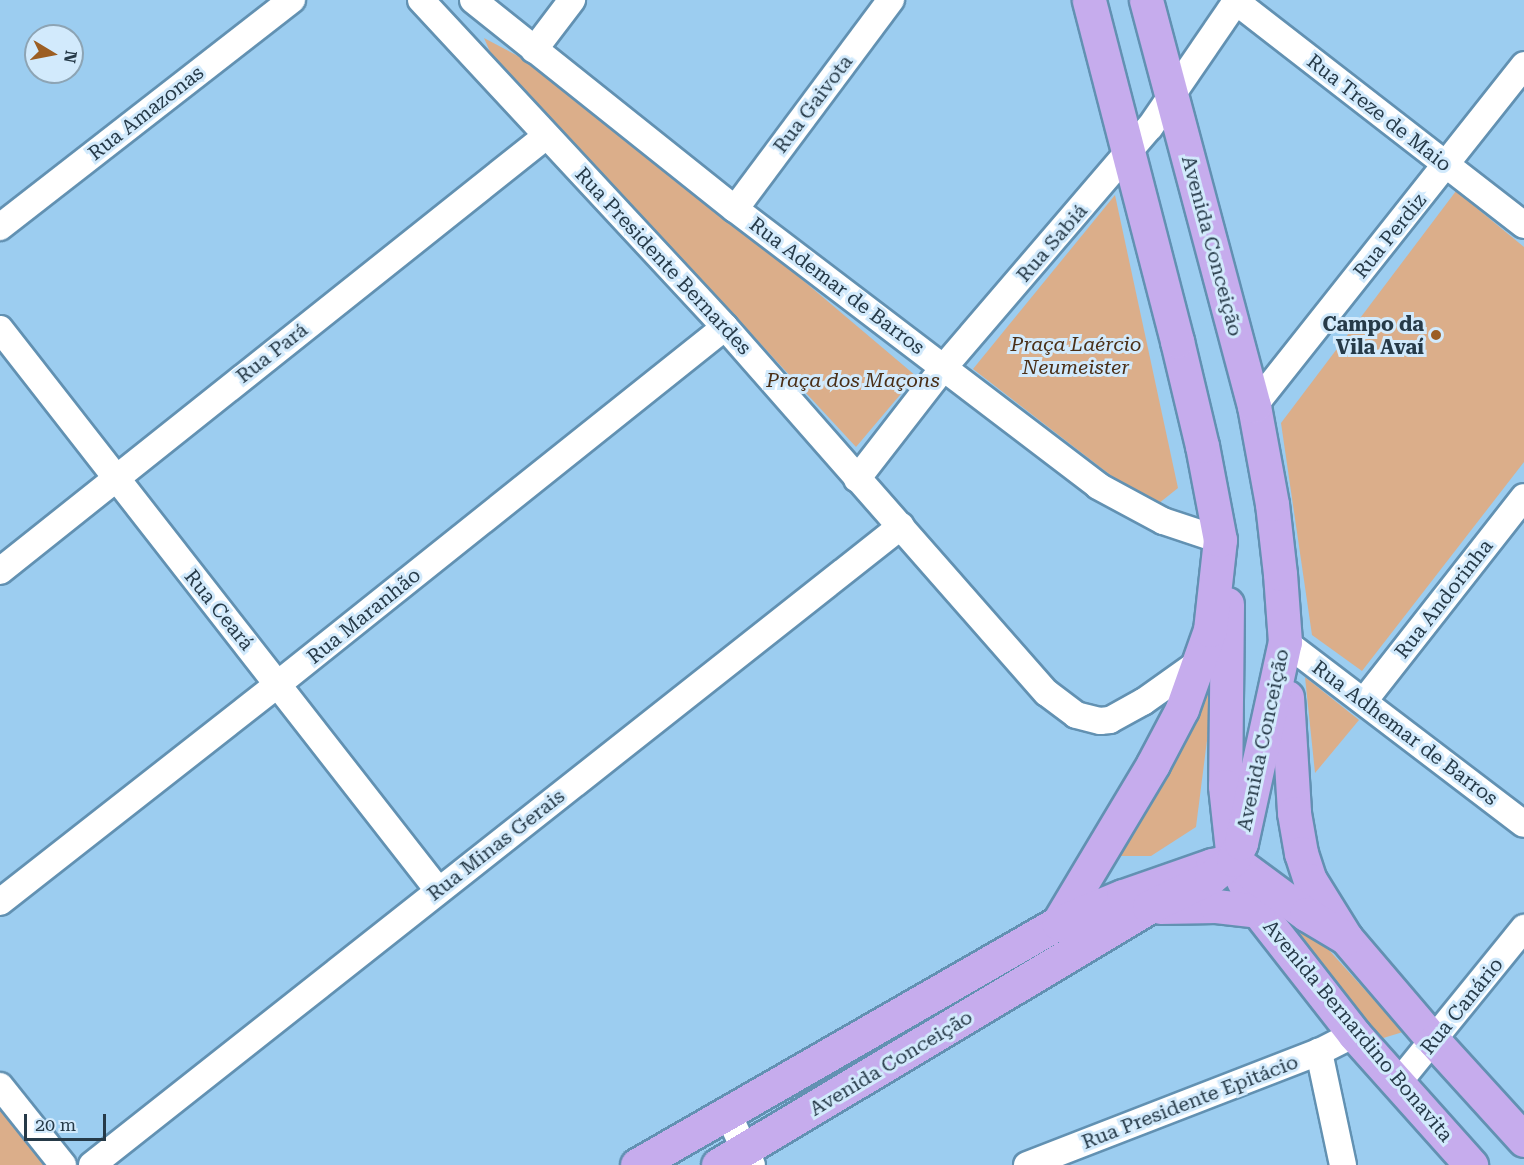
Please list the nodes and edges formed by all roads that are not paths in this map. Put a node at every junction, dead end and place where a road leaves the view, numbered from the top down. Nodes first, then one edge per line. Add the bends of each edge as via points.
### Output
1 (292, 0) edge
2 (421, 0) edge
3 (472, 0) edge
4 (572, 0) edge
5 (891, 0) edge
6 (1089, 0) edge
7 (1146, 0) edge
8 (1236, 0) edge
9 (534, 50) junction
10 (1524, 65) edge
11 (1172, 99) junction
12 (546, 136) junction
13 (1128, 154) junction
14 (1447, 166) junction
15 (735, 208) junction
16 (1524, 225) edge
17 (0, 227) edge
18 (725, 327) junction
19 (0, 329) edge
20 (944, 368) junction
21 (1254, 406) junction
22 (114, 478) junction
23 (857, 478) junction
24 (1524, 497) edge
25 (901, 526) junction
26 (1220, 540) junction
27 (0, 571) edge
28 (1286, 642) junction
29 (1201, 661) junction
30 (278, 684) junction
31 (1364, 701) junction
32 (1524, 824) edge
33 (1233, 860) junction
34 (438, 890) junction
35 (0, 902) edge
36 (1149, 908) junction
37 (1258, 911) junction
38 (1058, 923) junction
39 (1524, 928) edge
40 (1346, 938) junction
41 (1354, 1034) junction
42 (1434, 1041) junction
43 (1319, 1052) junction
44 (1398, 1083) junction
45 (0, 1086) edge
46 (728, 1114) junction
47 (1524, 1140) edge
48 (738, 1160) edge
49 (63, 1165) edge
50 (92, 1165) edge
51 (637, 1165) edge
52 (1027, 1165) edge
53 (1343, 1165) edge
54 (1471, 1165) edge

1 - 17 street, Rua Amazonas
2 - 12 street, Rua Presidente Bernardes
3 - 9 street, Rua Ademar de Barros
4 - 9 street
5 - 15 street, Rua Gaivota
6 - 13 main road, Avenida Conceição
7 - 11 main road, Avenida Conceição
8 - 11 street, Rua Sabiá
8 - 14 street, Rua Treze de Maio
9 - 15 street, Rua Ademar de Barros
10 - 14 street, Rua Perdiz
11 - 13 street, Rua Sabiá
11 - 21 main road, Avenida Conceição
12 - 18 street, Rua Presidente Bernardes
12 - 22 street, Rua Pará
13 - 20 street, Rua Sabiá
13 - 26 main road, Avenida Conceição via 1180,353
14 - 16 street, Rua Treze de Maio
14 - 21 street, Rua Perdiz
15 - 20 street, Rua Ademar de Barros
18 - 23 street, Rua Presidente Bernardes
18 - 30 street, Rua Maranhão
19 - 22 street, Rua Ceará
20 - 23 street, Rua Sabiá
20 - 26 street, Rua Ademar de Barros via 1098,486 1163,521
21 - 28 main road, Avenida Conceição via 1272,504
22 - 27 street, Rua Pará
22 - 30 street, Rua Ceará
23 - 25 street, Rua Presidente Bernardes
24 - 31 street, Rua Andorinha
25 - 29 street, Rua Presidente Bernardes via 1047,693 1077,715 1110,720
25 - 34 street, Rua Minas Gerais
26 - 29 main road, Avenida Conceição via 1210,630
26 - 33 main road, Avenida Bernardino Bonavita via 1227,603 1225,786
28 - 31 street, Rua Adhemar de Barros
28 - 33 main road, Avenida Conceição via 1253,795
28 - 40 main road via 1287,741 1301,853 1310,880
29 - 38 main road, Avenida Conceição via 1182,709 1153,764
30 - 34 street, Rua Ceará
30 - 35 street, Rua Maranhão
31 - 32 street, Rua Adhemar de Barros
33 - 36 main road, Avenida Conceição via 1211,877
33 - 37 main road, Avenida Bernardino Bonavita
33 - 38 main road via 1123,896
33 - 40 main road
34 - 50 street, Rua Minas Gerais
36 - 37 main road via 1216,906
36 - 48 main road, Avenida Conceição
37 - 41 main road, Avenida Bernardino Bonavita
38 - 46 main road, Avenida Conceição
39 - 42 street, Rua Canário
40 - 42 main road
41 - 43 street, Rua Presidente Epitácio
41 - 44 main road, Avenida Bernardino Bonavita
42 - 44 street, Rua Canário
42 - 47 main road
43 - 52 street, Rua Presidente Epitácio
43 - 53 street
44 - 54 main road, Avenida Bernardino Bonavita
45 - 49 street
46 - 48 street
46 - 51 main road, Avenida Conceição

